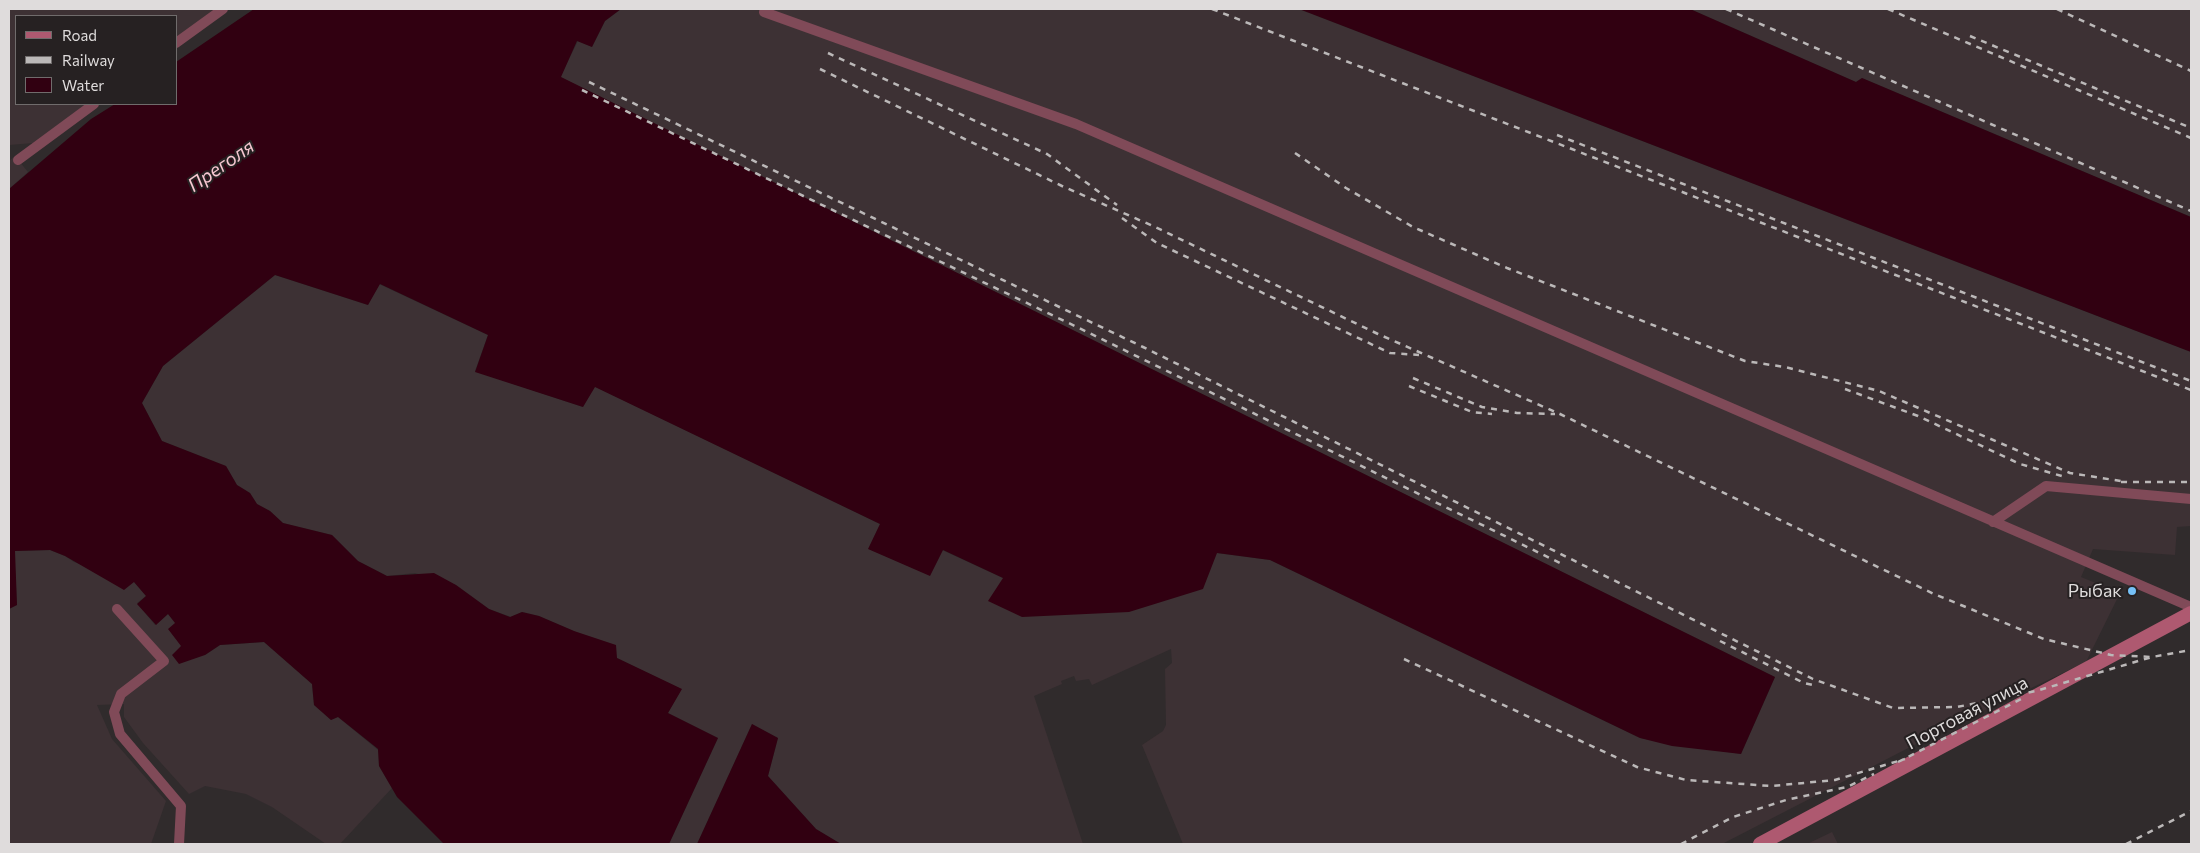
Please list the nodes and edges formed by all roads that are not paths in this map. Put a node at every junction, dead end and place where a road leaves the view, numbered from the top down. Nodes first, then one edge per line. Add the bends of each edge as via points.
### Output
1 (223, 9) edge
2 (764, 12) dead end
3 (178, 42) edge
4 (93, 105) edge
5 (18, 160) dead end
6 (2191, 499) edge
7 (1993, 522) junction
8 (2191, 607) edge
9 (117, 609) dead end
10 (2191, 613) edge
11 (179, 844) edge
12 (1760, 844) edge

1 - 3 street
2 - 7 street via 1076,124
4 - 5 street
6 - 7 street via 2046,486
7 - 8 street
9 - 11 street via 164,661 121,694 114,712 120,734 181,806
10 - 12 main road, Портовая улица

